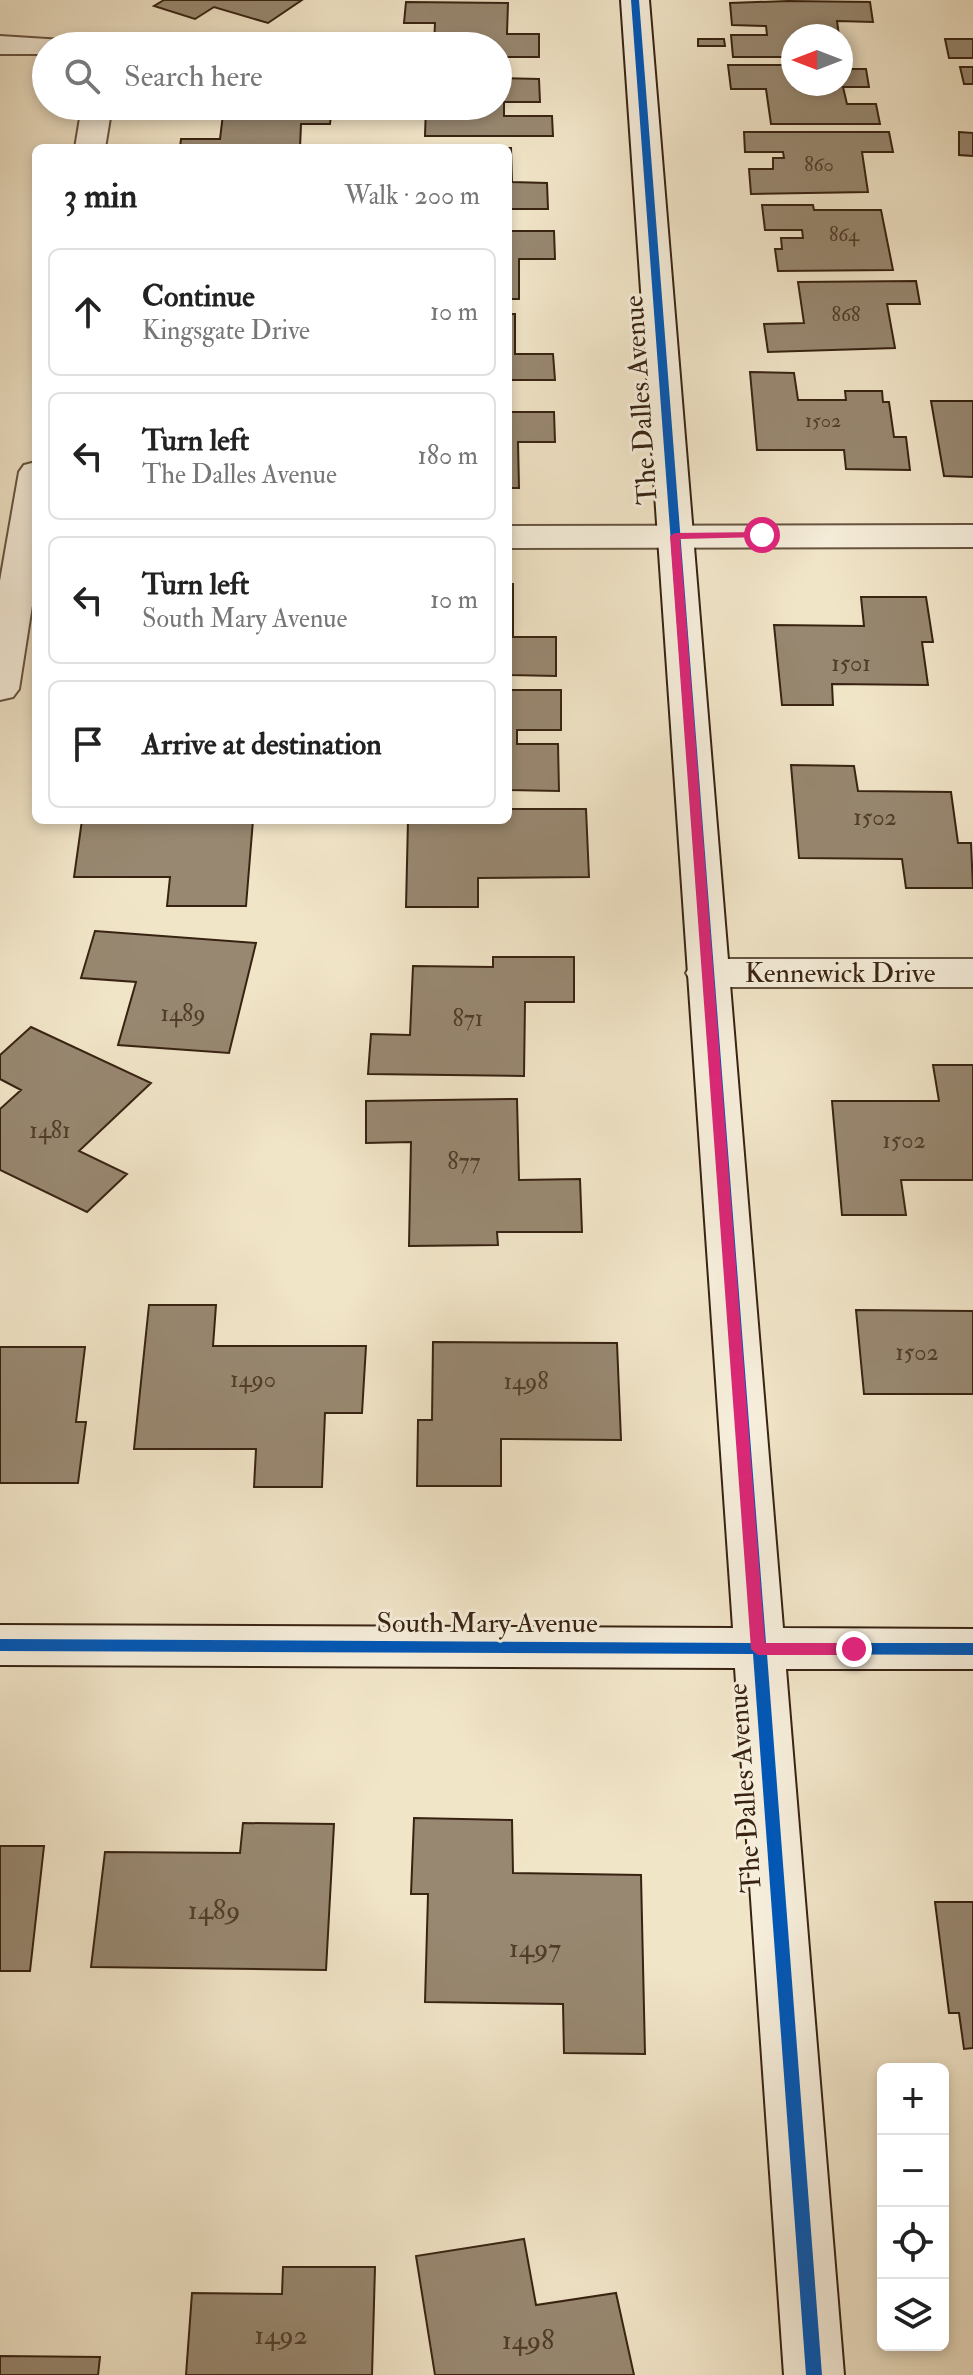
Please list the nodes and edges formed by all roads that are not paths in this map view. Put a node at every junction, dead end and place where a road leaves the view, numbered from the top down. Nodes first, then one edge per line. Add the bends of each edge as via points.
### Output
1 (635, 0) edge
2 (0, 45) edge
3 (32, 46) edge
4 (95, 120) edge
5 (91, 144) edge
6 (32, 517) edge
7 (675, 536) junction
8 (973, 536) edge
9 (512, 537) edge
10 (30, 540) edge
11 (0, 689) edge
12 (707, 973) junction
13 (973, 973) edge
14 (0, 1645) edge
15 (758, 1649) junction
16 (973, 1649) edge
17 (814, 2375) edge

1 - 7 street, The Dalles Avenue
2 - 3 street
4 - 5 street
6 - 10 street
7 - 8 street
7 - 9 street
7 - 12 street, The Dalles Avenue
10 - 11 street
12 - 13 street, Kennewick Drive
12 - 15 street, The Dalles Avenue
14 - 15 street, South Mary Avenue
15 - 16 street, South Mary Avenue
15 - 17 street, The Dalles Avenue

